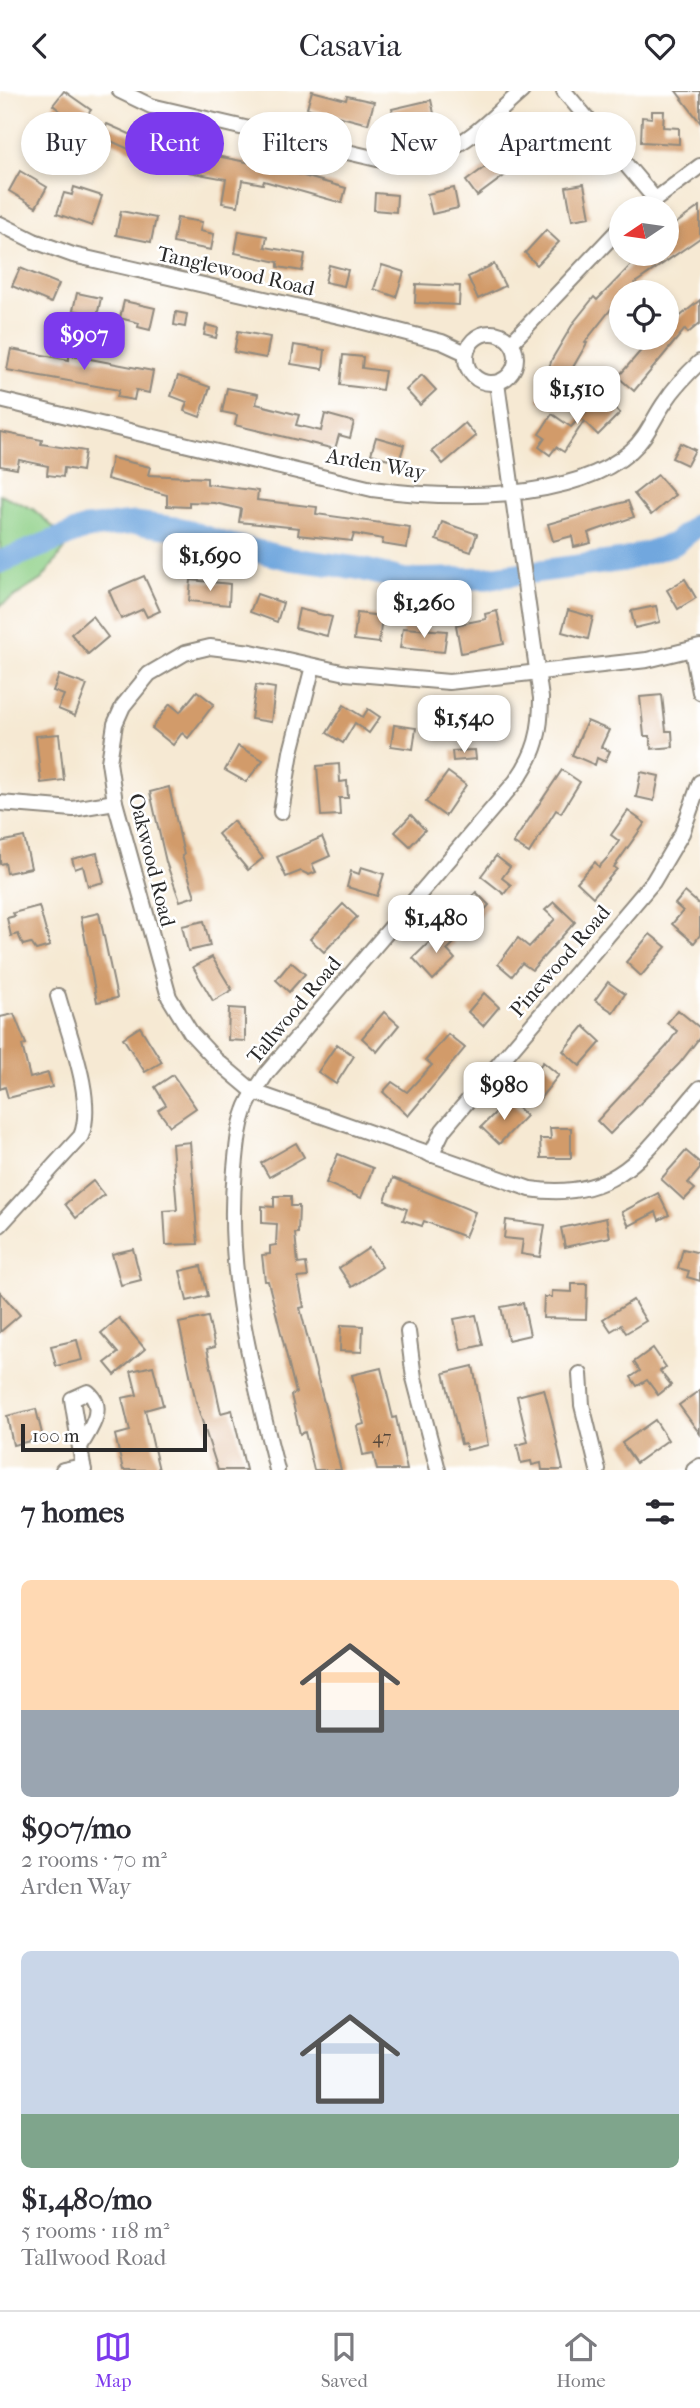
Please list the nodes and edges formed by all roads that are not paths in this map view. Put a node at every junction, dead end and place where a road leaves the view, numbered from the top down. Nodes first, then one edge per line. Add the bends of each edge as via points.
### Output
1 (120, 91) edge
2 (522, 91) edge
3 (564, 91) edge
4 (700, 166) edge
5 (644, 196) edge
6 (661, 196) edge
7 (0, 223) edge
8 (609, 240) edge
9 (511, 343) junction
10 (466, 353) junction
11 (700, 362) edge
12 (497, 383) junction
13 (0, 400) edge
14 (513, 491) junction
15 (696, 648) edge
16 (313, 667) junction
17 (538, 673) junction
18 (700, 692) edge
19 (700, 782) edge
20 (115, 802) junction
21 (0, 803) edge
22 (281, 812) dead end
23 (58, 996) dead end
24 (700, 1088) edge
25 (254, 1092) junction
26 (431, 1155) junction
27 (0, 1225) edge
28 (408, 1332) dead end
29 (580, 1374) dead end
30 (80, 1445) dead end
31 (700, 1466) edge
32 (84, 1468) edge
33 (63, 1470) edge
34 (277, 1470) edge
35 (438, 1470) edge
36 (598, 1470) edge
37 (694, 1470) edge

1 - 2 street via 151,106 390,162 445,152
3 - 5 street
4 - 6 street
7 - 10 street, Tanglewood Road via 73,255 352,319 442,342
8 - 9 street
9 - 10 street via 498,334 482,334
9 - 12 street via 515,366
10 - 12 street via 473,376
11 - 14 street, Arden Way via 665,402 646,436 620,459 578,478
12 - 14 street, Tallwood Road
13 - 14 street, Arden Way via 372,489 429,495
14 - 17 street, Tallwood Road
15 - 17 street, Oakwood Road via 647,660
15 - 18 street
16 - 17 street, Oakwood Road via 428,682
16 - 20 street, Oakwood Road via 220,647 167,661 137,686 116,724 109,762
16 - 22 street
17 - 25 street, Tallwood Road via 541,724 528,764
19 - 26 street, Pinewood Road via 682,833 653,882 443,1130
20 - 21 street via 73,809
20 - 25 street, Oakwood Road via 169,997 191,1033
23 - 27 street via 85,1098 86,1122 80,1136
24 - 26 street, Oakwood Road via 634,1164 602,1185 580,1191 530,1189
25 - 26 street, Oakwood Road
25 - 34 street, Tallwood Road via 238,1133 231,1230 247,1352
28 - 35 street via 414,1378
29 - 36 street via 582,1405
30 - 32 street
31 - 37 street
32 - 33 street

